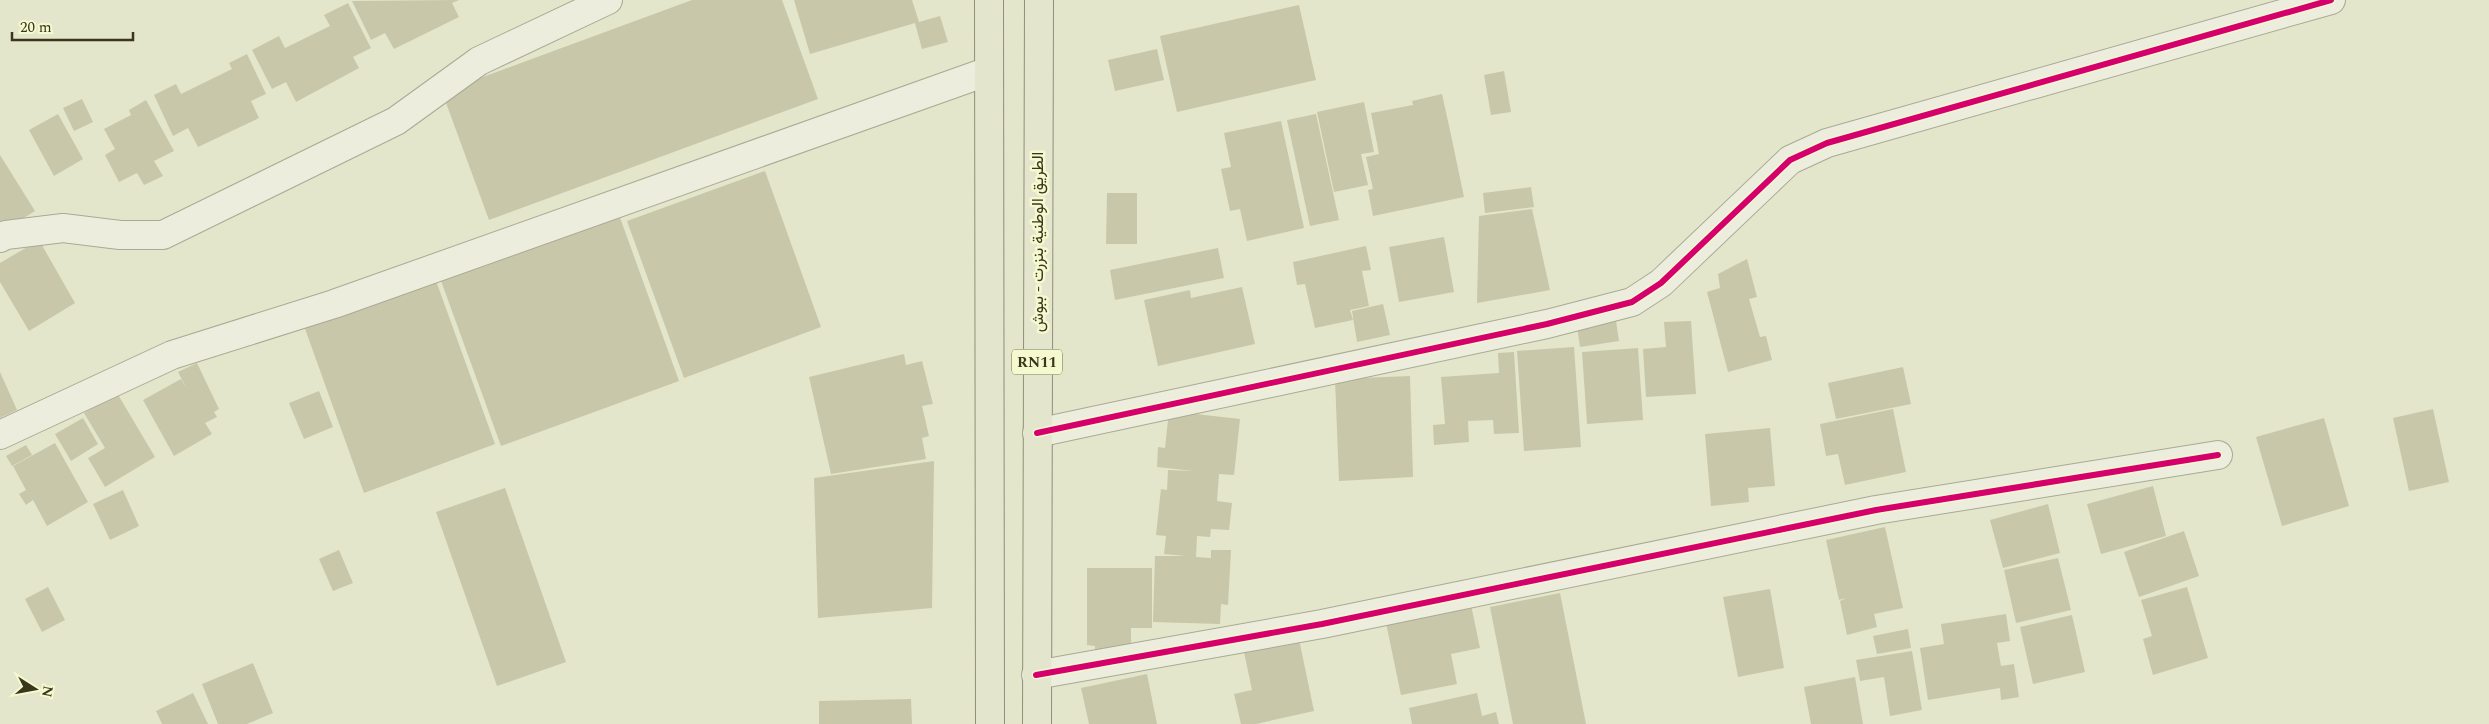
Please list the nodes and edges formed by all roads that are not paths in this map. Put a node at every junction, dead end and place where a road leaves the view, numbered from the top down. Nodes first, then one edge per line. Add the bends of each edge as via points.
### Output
1 (608, 0) edge
2 (989, 0) edge
3 (1039, 0) edge
4 (2331, 0) edge
5 (989, 71) junction
6 (0, 238) edge
7 (1037, 433) junction
8 (0, 435) edge
9 (2218, 455) dead end
10 (1036, 675) junction
11 (990, 724) edge
12 (1037, 724) edge

1 - 6 street via 479,61 396,121 163,235 120,236 63,228
2 - 5 main road, RN11
3 - 7 main road, الطريق الوطنية بنزرت - ببوش / RN11
4 - 7 street via 1827,143 1790,160 1661,283 1632,302 1538,326
5 - 8 street via 334,304 172,354
5 - 11 main road, RN11
7 - 10 main road, الطريق الوطنية بنزرت - ببوش / RN11
9 - 10 street via 1876,510 1322,624
10 - 12 main road, الطريق الوطنية بنزرت - ببوش / RN11

